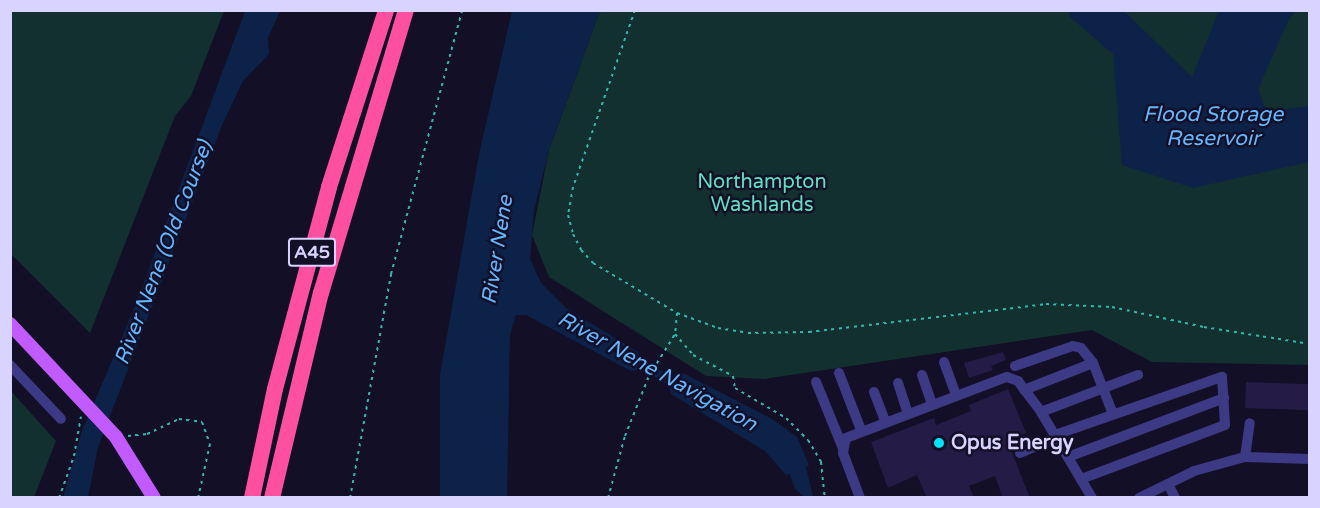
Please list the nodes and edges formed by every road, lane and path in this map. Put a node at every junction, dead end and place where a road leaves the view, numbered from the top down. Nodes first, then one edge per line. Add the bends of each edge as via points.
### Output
1 (386, 10) edge
2 (406, 10) edge
3 (462, 10) edge
4 (634, 10) edge
5 (677, 313) junction
6 (10, 324) edge
7 (675, 334) junction
8 (1310, 344) edge
9 (944, 362) dead end
10 (1093, 363) junction
11 (10, 365) edge
12 (1015, 366) dead end
13 (839, 373) dead end
14 (922, 375) dead end
15 (1138, 375) dead end
16 (816, 382) dead end
17 (898, 384) dead end
18 (1103, 388) junction
19 (1024, 390) junction
20 (874, 392) dead end
21 (956, 395) junction
22 (1224, 398) junction
23 (932, 404) junction
24 (87, 406) junction
25 (1041, 412) junction
26 (908, 413) junction
27 (1113, 414) junction
28 (60, 419) dead end
29 (885, 422) junction
30 (1250, 423) dead end
31 (861, 430) junction
32 (113, 434) junction
33 (1055, 436) junction
34 (843, 448) junction
35 (1020, 453) dead end
36 (1068, 457) junction
37 (1245, 457) junction
38 (1310, 459) edge
39 (1081, 479) junction
40 (1168, 484) junction
41 (59, 498) edge
42 (154, 498) edge
43 (198, 498) edge
44 (252, 498) edge
45 (272, 498) edge
46 (350, 498) edge
47 (608, 498) edge
48 (825, 498) edge
49 (860, 498) edge
50 (1092, 498) edge
51 (1139, 498) edge
52 (1175, 498) edge

1 - 44 highway, A45 via 329,187 275,388
2 - 45 highway, A45 via 321,293
3 - 46 path via 391,274
4 - 5 path via 573,188 568,215 580,250 593,262
5 - 7 path
5 - 8 path via 717,328 748,333 809,332 1046,304 1101,306
6 - 24 main road
7 - 47 path via 649,376 625,436
7 - 48 path via 693,356 733,376 735,388 786,418 808,440 821,462
9 - 21 street
10 - 12 street via 1085,351 1073,346
10 - 18 street
10 - 19 street
11 - 28 street
13 - 31 street
14 - 23 street
15 - 18 street
16 - 34 street
17 - 26 street
18 - 25 street
18 - 27 street
19 - 21 street via 1018,381 1007,376
19 - 25 street
20 - 29 street
21 - 23 street
22 - 27 street via 1222,377 1218,376
22 - 36 street
22 - 39 street via 1225,425
23 - 26 street
24 - 32 main road
24 - 41 path
25 - 33 street
26 - 29 street
27 - 33 street
29 - 31 street
30 - 37 street
31 - 34 street via 846,438
32 - 42 main road
32 - 43 path via 147,434 179,419 202,422 210,444
33 - 35 street
33 - 36 street
34 - 49 street
36 - 39 street
37 - 38 street
37 - 40 street via 1194,471
39 - 50 street
40 - 51 street
40 - 52 street

